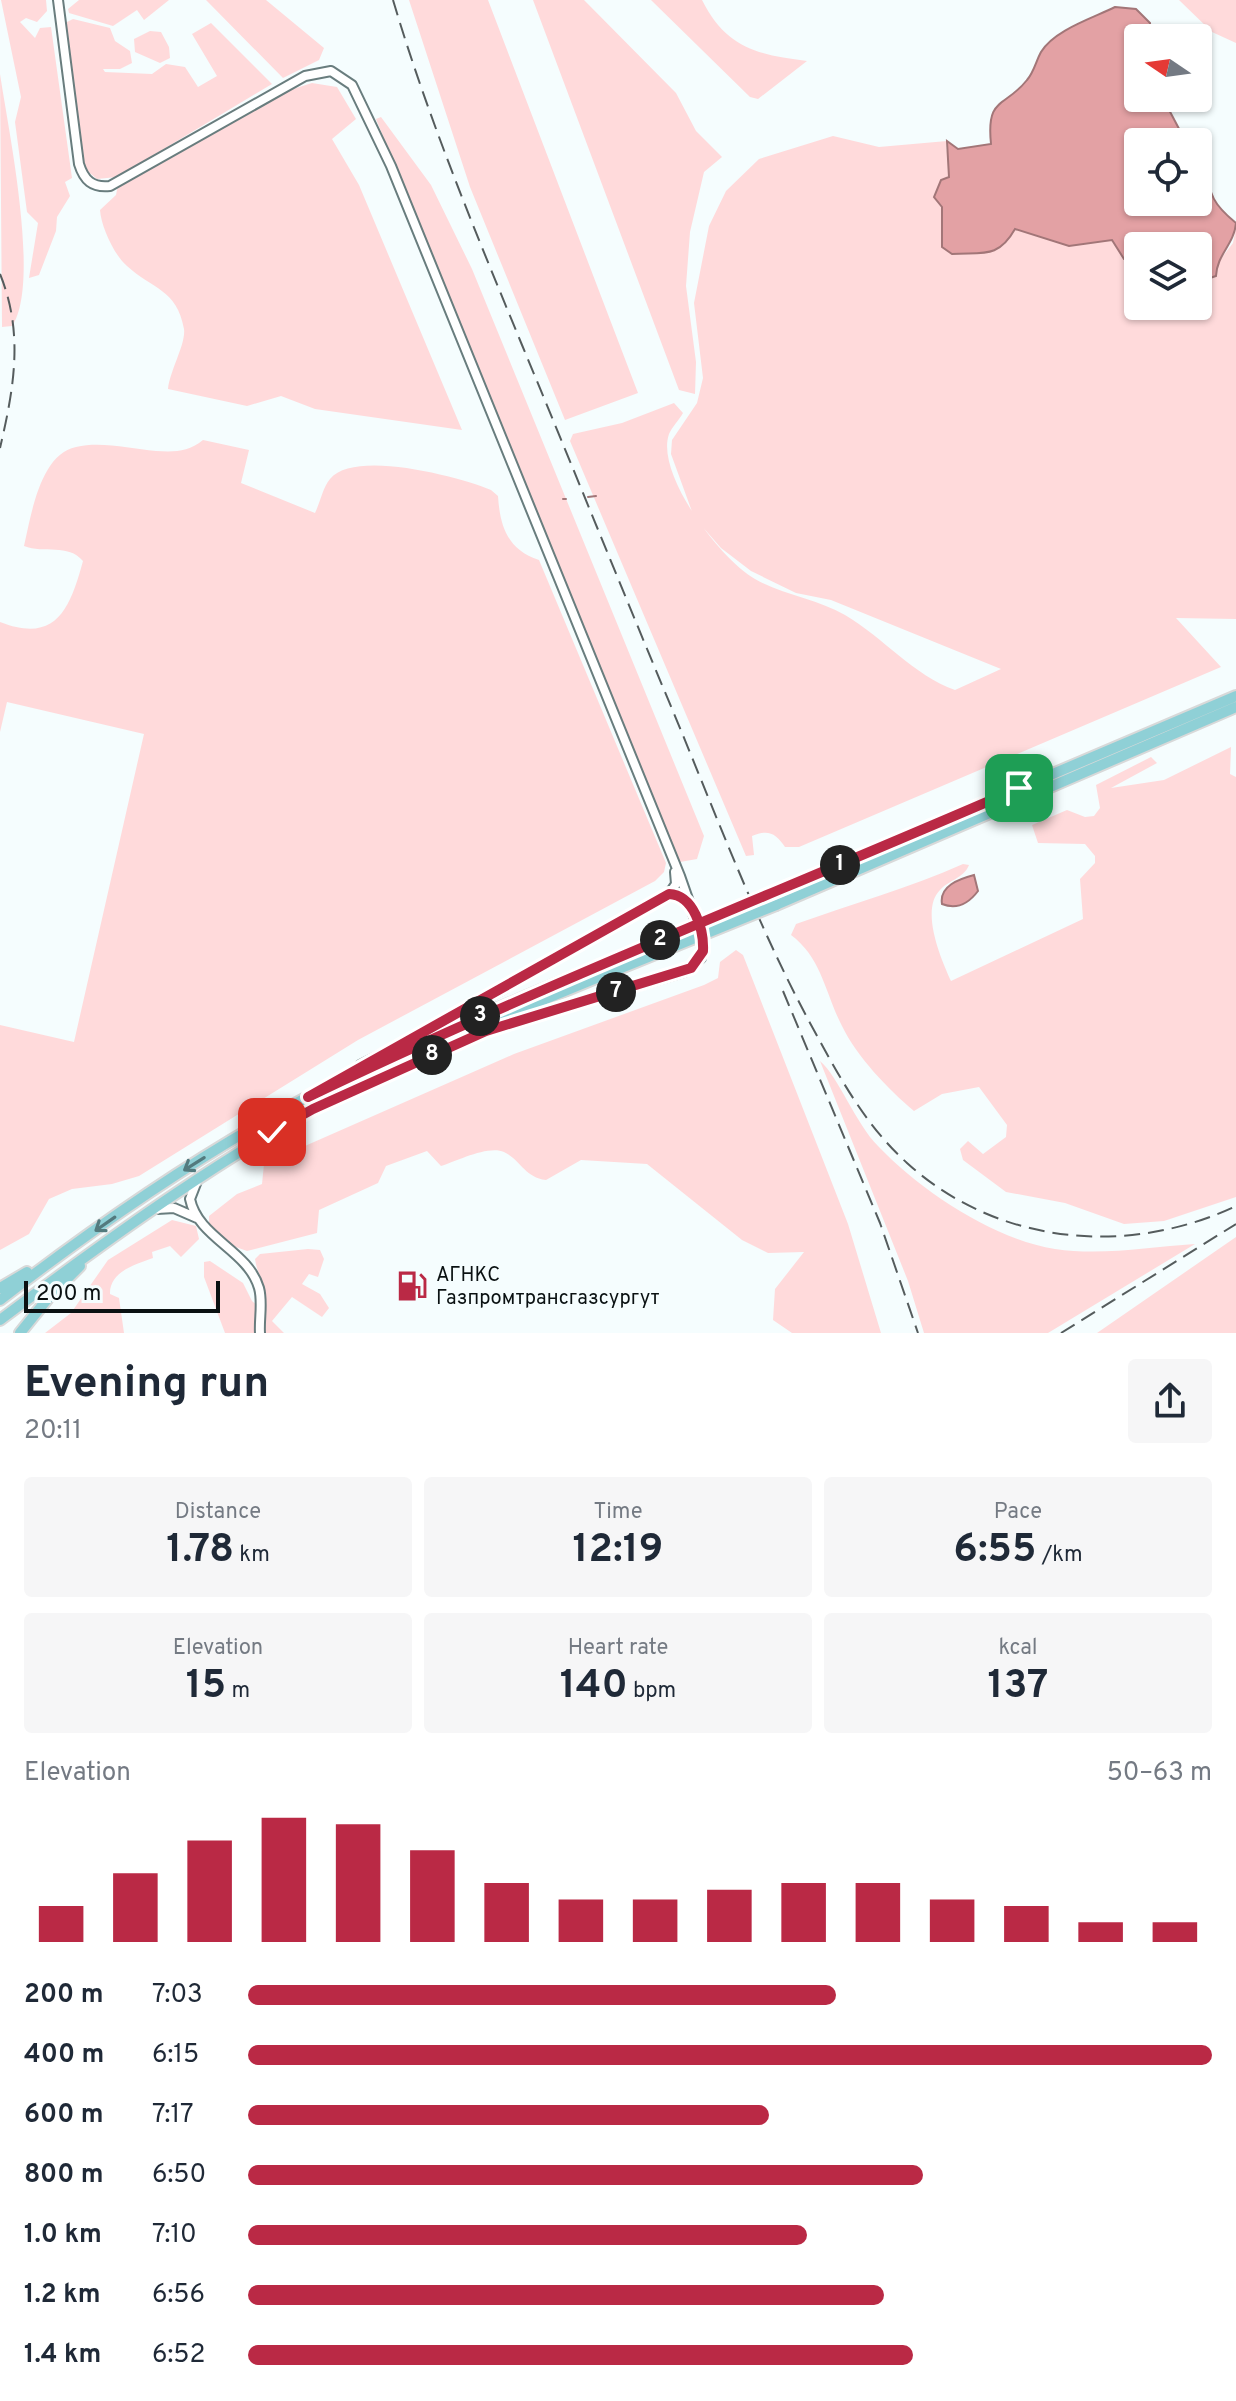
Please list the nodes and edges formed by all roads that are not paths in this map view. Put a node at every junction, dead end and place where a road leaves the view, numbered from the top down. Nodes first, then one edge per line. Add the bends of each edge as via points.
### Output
1 (58, 0) edge
2 (1236, 696) edge
3 (1236, 707) edge
4 (668, 848) junction
5 (669, 894) junction
6 (774, 899) junction
7 (695, 913) junction
8 (672, 941) junction
9 (308, 1097) junction
10 (313, 1109) junction
11 (200, 1176) junction
12 (141, 1215) junction
13 (198, 1218) junction
14 (84, 1238) junction
15 (91, 1252) junction
16 (52, 1257) junction
17 (22, 1283) junction
18 (0, 1288) edge
19 (0, 1300) edge
20 (0, 1320) edge
21 (20, 1333) edge
22 (260, 1333) edge

1 - 4 street via 79,164 85,178 99,187 110,186 313,73 337,73 352,85 391,166
2 - 6 main road
3 - 6 main road
4 - 5 street via 677,879
4 - 7 street
5 - 7 street via 683,897
5 - 9 street
6 - 8 main road, bridge
7 - 10 street via 703,951 684,972 486,1031
8 - 9 main road via 467,1021
8 - 10 main road via 472,1030
9 -> 14 main road
10 - 11 main road
11 - 12 main road
11 - 13 street via 190,1199
12 - 13 street via 170,1207
12 - 15 main road
13 - 22 street via 255,1280
14 - 16 main road
14 - 17 main road
15 - 20 main road
15 - 21 main road
16 - 17 main road
16 - 18 main road
17 - 19 main road

